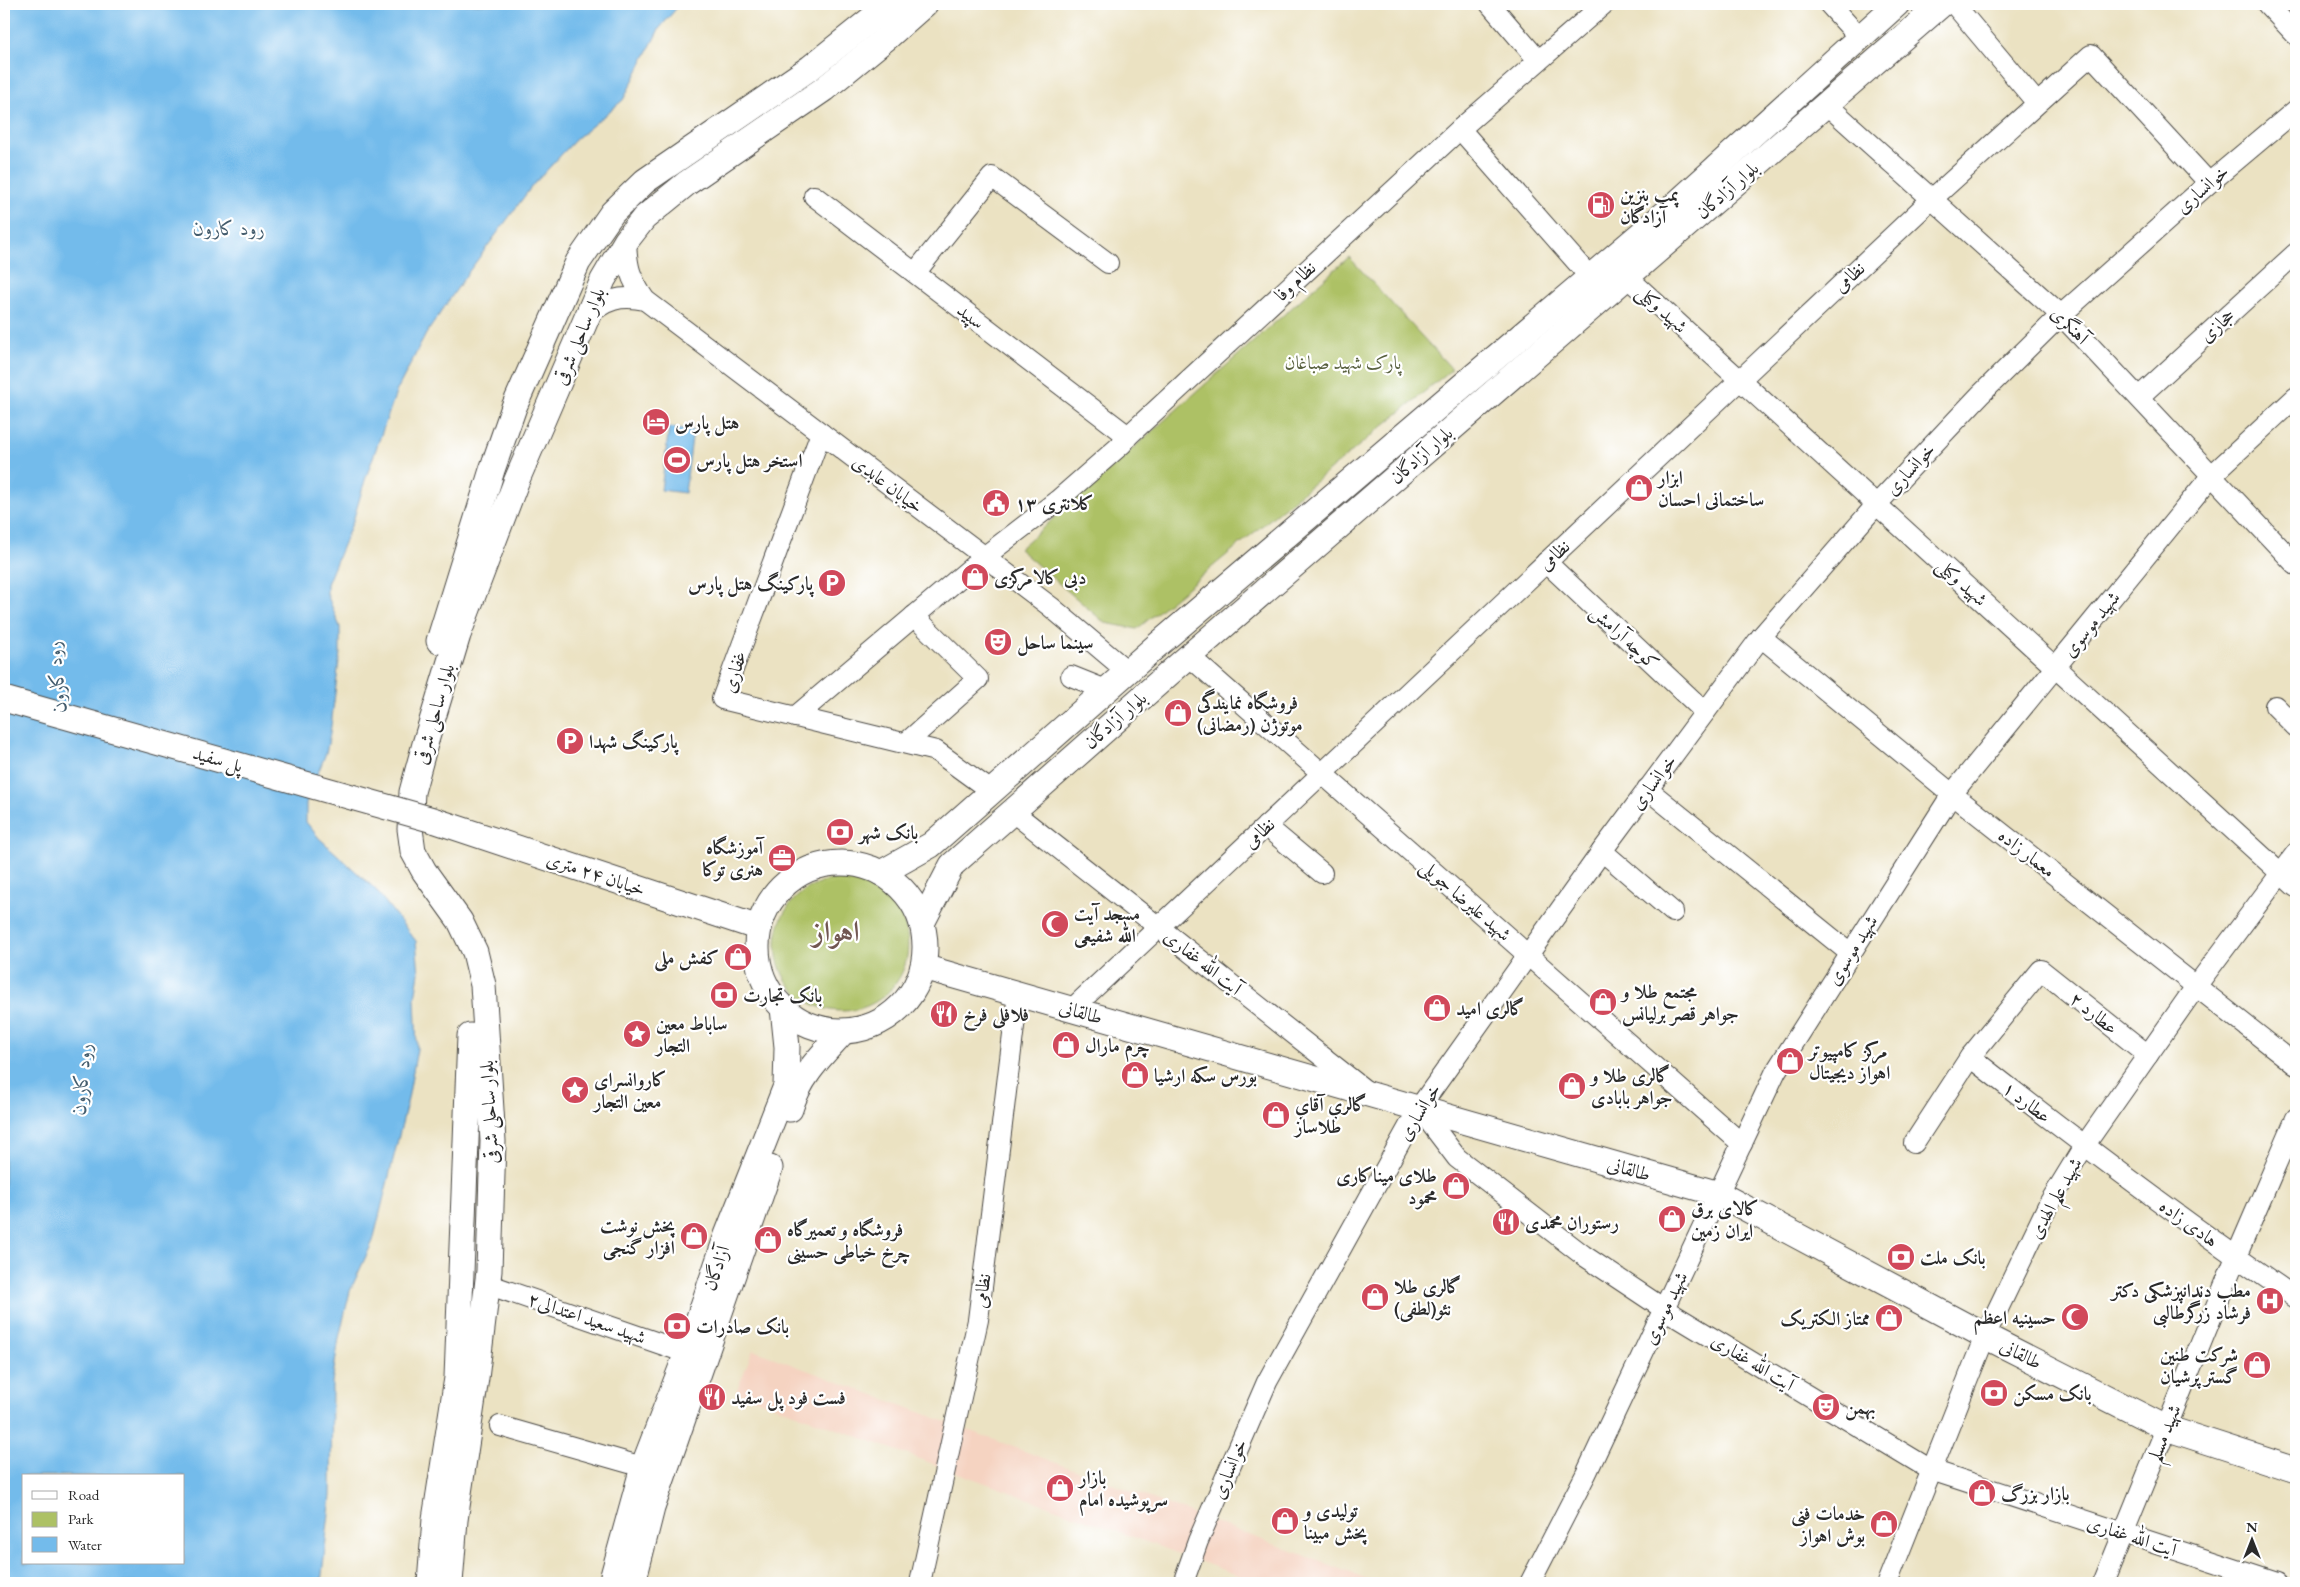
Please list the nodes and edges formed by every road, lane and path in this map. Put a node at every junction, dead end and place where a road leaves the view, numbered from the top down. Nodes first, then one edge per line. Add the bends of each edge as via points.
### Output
1 (890, 4) edge
2 (925, 4) edge
3 (1490, 4) edge
4 (1604, 4) edge
5 (1829, 4) edge
6 (1897, 4) edge
7 (1942, 4) edge
8 (1954, 4) edge
9 (2267, 4) edge
10 (2296, 35) edge
11 (1859, 37) junction
12 (1538, 60) junction
13 (2037, 103) junction
14 (1826, 104) junction
15 (2296, 110) edge
16 (1460, 129) junction
17 (2209, 183) junction
18 (814, 196) dead end
19 (1932, 199) junction
20 (626, 241) junction
21 (2296, 253) edge
22 (1108, 263) dead end
23 (915, 273) junction
24 (1589, 276) junction
25 (1627, 277) junction
26 (645, 300) junction
27 (2062, 315) junction
28 (586, 318) junction
29 (1740, 380) junction
30 (2139, 397) junction
31 (2296, 397) edge
32 (821, 433) junction
33 (1128, 436) junction
34 (2212, 475) junction
35 (1877, 504) junction
36 (984, 556) junction
37 (1546, 562) junction
38 (2296, 565) edge
39 (914, 616) junction
40 (1761, 637) junction
41 (1189, 656) junction
42 (2056, 667) junction
43 (1128, 672) junction
44 (1071, 676) dead end
45 (1106, 690) junction
46 (4, 699) edge
47 (2274, 706) dead end
48 (1705, 712) junction
49 (795, 717) junction
50 (2296, 726) edge
51 (906, 743) junction
52 (1322, 774) junction
53 (1647, 790) junction
54 (991, 791) junction
55 (1952, 794) junction
56 (1012, 812) junction
57 (433, 820) joint
58 (1266, 826) junction
59 (1602, 852) junction
60 (2296, 853) edge
61 (881, 873) junction
62 (1322, 873) dead end
63 (2280, 873) junction
64 (2296, 887) edge
65 (1673, 912) dead end
66 (922, 923) junction
67 (1159, 927) junction
68 (759, 928) junction
69 (1850, 953) junction
70 (1528, 954) junction
71 (923, 967) junction
72 (2197, 985) junction
73 (1018, 994) junction
74 (783, 1008) junction
75 (1072, 1009) junction
76 (843, 1032) junction
77 (2148, 1055) junction
78 (1970, 1057) junction
79 (2296, 1065) edge
80 (1369, 1094) junction
81 (1419, 1108) junction
82 (2296, 1118) edge
83 (1914, 1143) dead end
84 (1742, 1144) junction
85 (2084, 1146) junction
86 (1719, 1194) junction
87 (2236, 1257) junction
88 (487, 1284) junction
89 (2296, 1298) edge
90 (1664, 1309) junction
91 (1985, 1336) junction
92 (687, 1352) junction
93 (500, 1426) dead end
94 (2166, 1428) junction
95 (643, 1467) junction
96 (1931, 1470) junction
97 (2296, 1470) edge
98 (2123, 1533) junction
99 (1889, 1579) edge
100 (430, 1583) edge
101 (450, 1583) edge
102 (611, 1583) edge
103 (634, 1583) edge
104 (920, 1583) edge
105 (1183, 1583) edge
106 (1530, 1583) edge
107 (2103, 1583) edge
108 (2277, 1583) edge

1 - 100 main road, بلوار ساحلی شرقی via 810,68 645,181 606,222 578,262 514,407 443,628 413,740 398,828 413,878 450,931 463,957 469,986 471,1057 457,1378 435,1519
2 - 20 main road, بلوار ساحلی شرقی via 824,89 687,183 644,218
3 - 12 street
4 - 12 street, نظام وفا
5 - 11 street
6 - 11 main road, بلوار آزادگان
7 - 14 main road, بلوار آزادگان
8 - 13 street
9 - 10 street
11 - 24 main road, بلوار آزادگان via 1675,205
12 - 16 street, نظام وفا
13 - 17 street, نظامی via 2091,55
13 - 19 street, نظامی
14 - 19 street, آهنگری
14 - 25 main road, بلوار آزادگان
15 - 17 street, خوانساری
16 - 24 street
16 - 33 street, نظام وفا
17 - 27 street, خوانساری
18 - 23 street, سپید
19 - 27 street, آهنگری
19 - 29 street, نظامی
20 - 26 street via 626,262 633,282
20 - 28 main road, بلوار ساحلی شرقی
21 - 30 street, حجازی
22 - 23 street via 992,177
23 - 33 street, سپید
24 - 43 main road, بلوار آزادگان
25 - 29 street, شهید وکیلی
25 - 41 main road, بلوار آزادگان
26 - 28 street via 629,296 613,299 598,306
26 - 32 street, خیابان عابدی
27 - 30 street, آهنگری
27 - 35 street, خوانساری via 1980,395
28 - 88 main road, بلوار ساحلی شرقی via 516,482 458,635 412,792 410,829 413,851 460,921 475,952 483,985 493,1141
29 - 35 street, شهید وکیلی
29 - 37 street, نظامی
30 - 34 street, آهنگری
31 - 34 street, شهید موسوی
32 - 36 street, خیابان عابدی
32 - 49 street, غفاری via 722,699
33 - 36 street, نظام وفا via 1058,500
34 - 38 street, آهنگری
34 - 42 street, شهید موسوی
35 - 40 street, خوانساری
35 - 42 street, شهید وکیلی
36 - 39 street, نظام وفا
36 - 43 street, خیابان عابدی
37 - 48 street, کوچه آرامش
37 - 52 street, نظامی
39 - 49 street, نظام وفا
39 - 51 street via 978,679
40 - 48 street, خوانساری
40 - 55 street, معمار زاده
41 - 52 street, شهید علیرضا جویلی
41 - 56 main road, بلوار آزادگان
42 - 55 street, شهید موسوی
42 - 63 street, شهید وکیلی
43 - 45 main road, بلوار آزادگان
44 - 45 street
45 - 54 main road, بلوار آزادگان
46 - 57 main road, پل سفید, bridge
47 - 50 street
48 - 53 street, خوانساری
49 - 51 street, غفاری
51 - 54 street, غفاری via 936,751
52 - 58 street, نظامی
52 - 70 street, شهید علیرضا جویلی
53 - 59 street, خوانساری
53 - 69 street
54 - 61 main road, بلوار آزادگان via 931,845
55 - 69 street, شهید موسوی
55 - 72 street, معمار زاده
56 - 66 main road, بلوار آزادگان via 952,865
56 - 67 street, آیت الله غفاری
57 - 68 main road, خیابان ۲۴ متری
58 - 62 street
58 - 67 street, نظامی
59 - 65 street
59 - 70 street, خوانساری
60 - 63 street, شهید علم الهدی
61 - 66 main road via 904,892
61 - 68 main road via 860,865 838,863 817,866 780,889 766,907
63 - 64 street, شهید وکیلی
63 - 72 street, شهید علم الهدی
66 - 71 main road via 926,945
67 - 75 street, نظامی
67 - 80 street, آیت الله غفاری
68 - 74 main road via 756,950 760,971 769,991
69 - 84 street, شهید موسوی via 1776,1072
70 - 81 street, خوانساری
70 - 84 street, شهید علیرضا جویلی
71 - 73 main road, طالقانی
71 - 76 main road via 915,987 902,1005 885,1019
72 - 77 street, شهید علم الهدی
72 - 79 street, معمار زاده
73 - 75 main road, طالقانی
73 - 104 street, نظامی via 978,1320
74 - 76 main road via 801,1021 821,1029
74 - 92 main road, آزادگان via 786,1086 727,1235
75 - 80 main road, طالقانی
76 - 103 main road, آزادگان via 808,1070 796,1090 652,1508
77 - 78 street, عطارد ۲ via 2041,970
77 - 85 street, شهید علم الهدی
78 - 83 street
78 - 85 street, عطارد ۱
80 - 81 main road, طالقانی
81 - 86 main road, طالقانی
81 - 90 street, آیت الله غفاری via 1457,1158 1583,1255
81 - 105 street, خوانساری via 1267,1382 1198,1540
82 - 87 street, شهید مسلم
84 - 86 street, شهید موسوی
85 - 87 street, هادی زاده
85 - 91 street, شهید علم الهدی via 2048,1205
86 - 90 street, شهید موسوی
86 - 91 main road, طالقانی
87 - 89 street, هادی زاده
87 - 94 street, شهید مسلم
88 - 92 street, شهید سعید اعتدالی۲
88 - 101 main road, بلوار ساحلی شرقی via 455,1520
90 - 96 street, آیت الله غفاری
90 - 106 street, شهید موسوی
91 - 94 main road, طالقانی
91 - 96 street, شهید علم الهدی
92 - 95 main road, آزادگان
93 - 95 street
94 - 97 main road, طالقانی
94 - 98 street, شهید مسلم
95 - 102 main road, آزادگان
96 - 98 street, آیت الله غفاری
96 - 99 street, شهید علم الهدی
98 - 107 street, شهید مسلم
98 - 108 street, آیت الله غفاری

